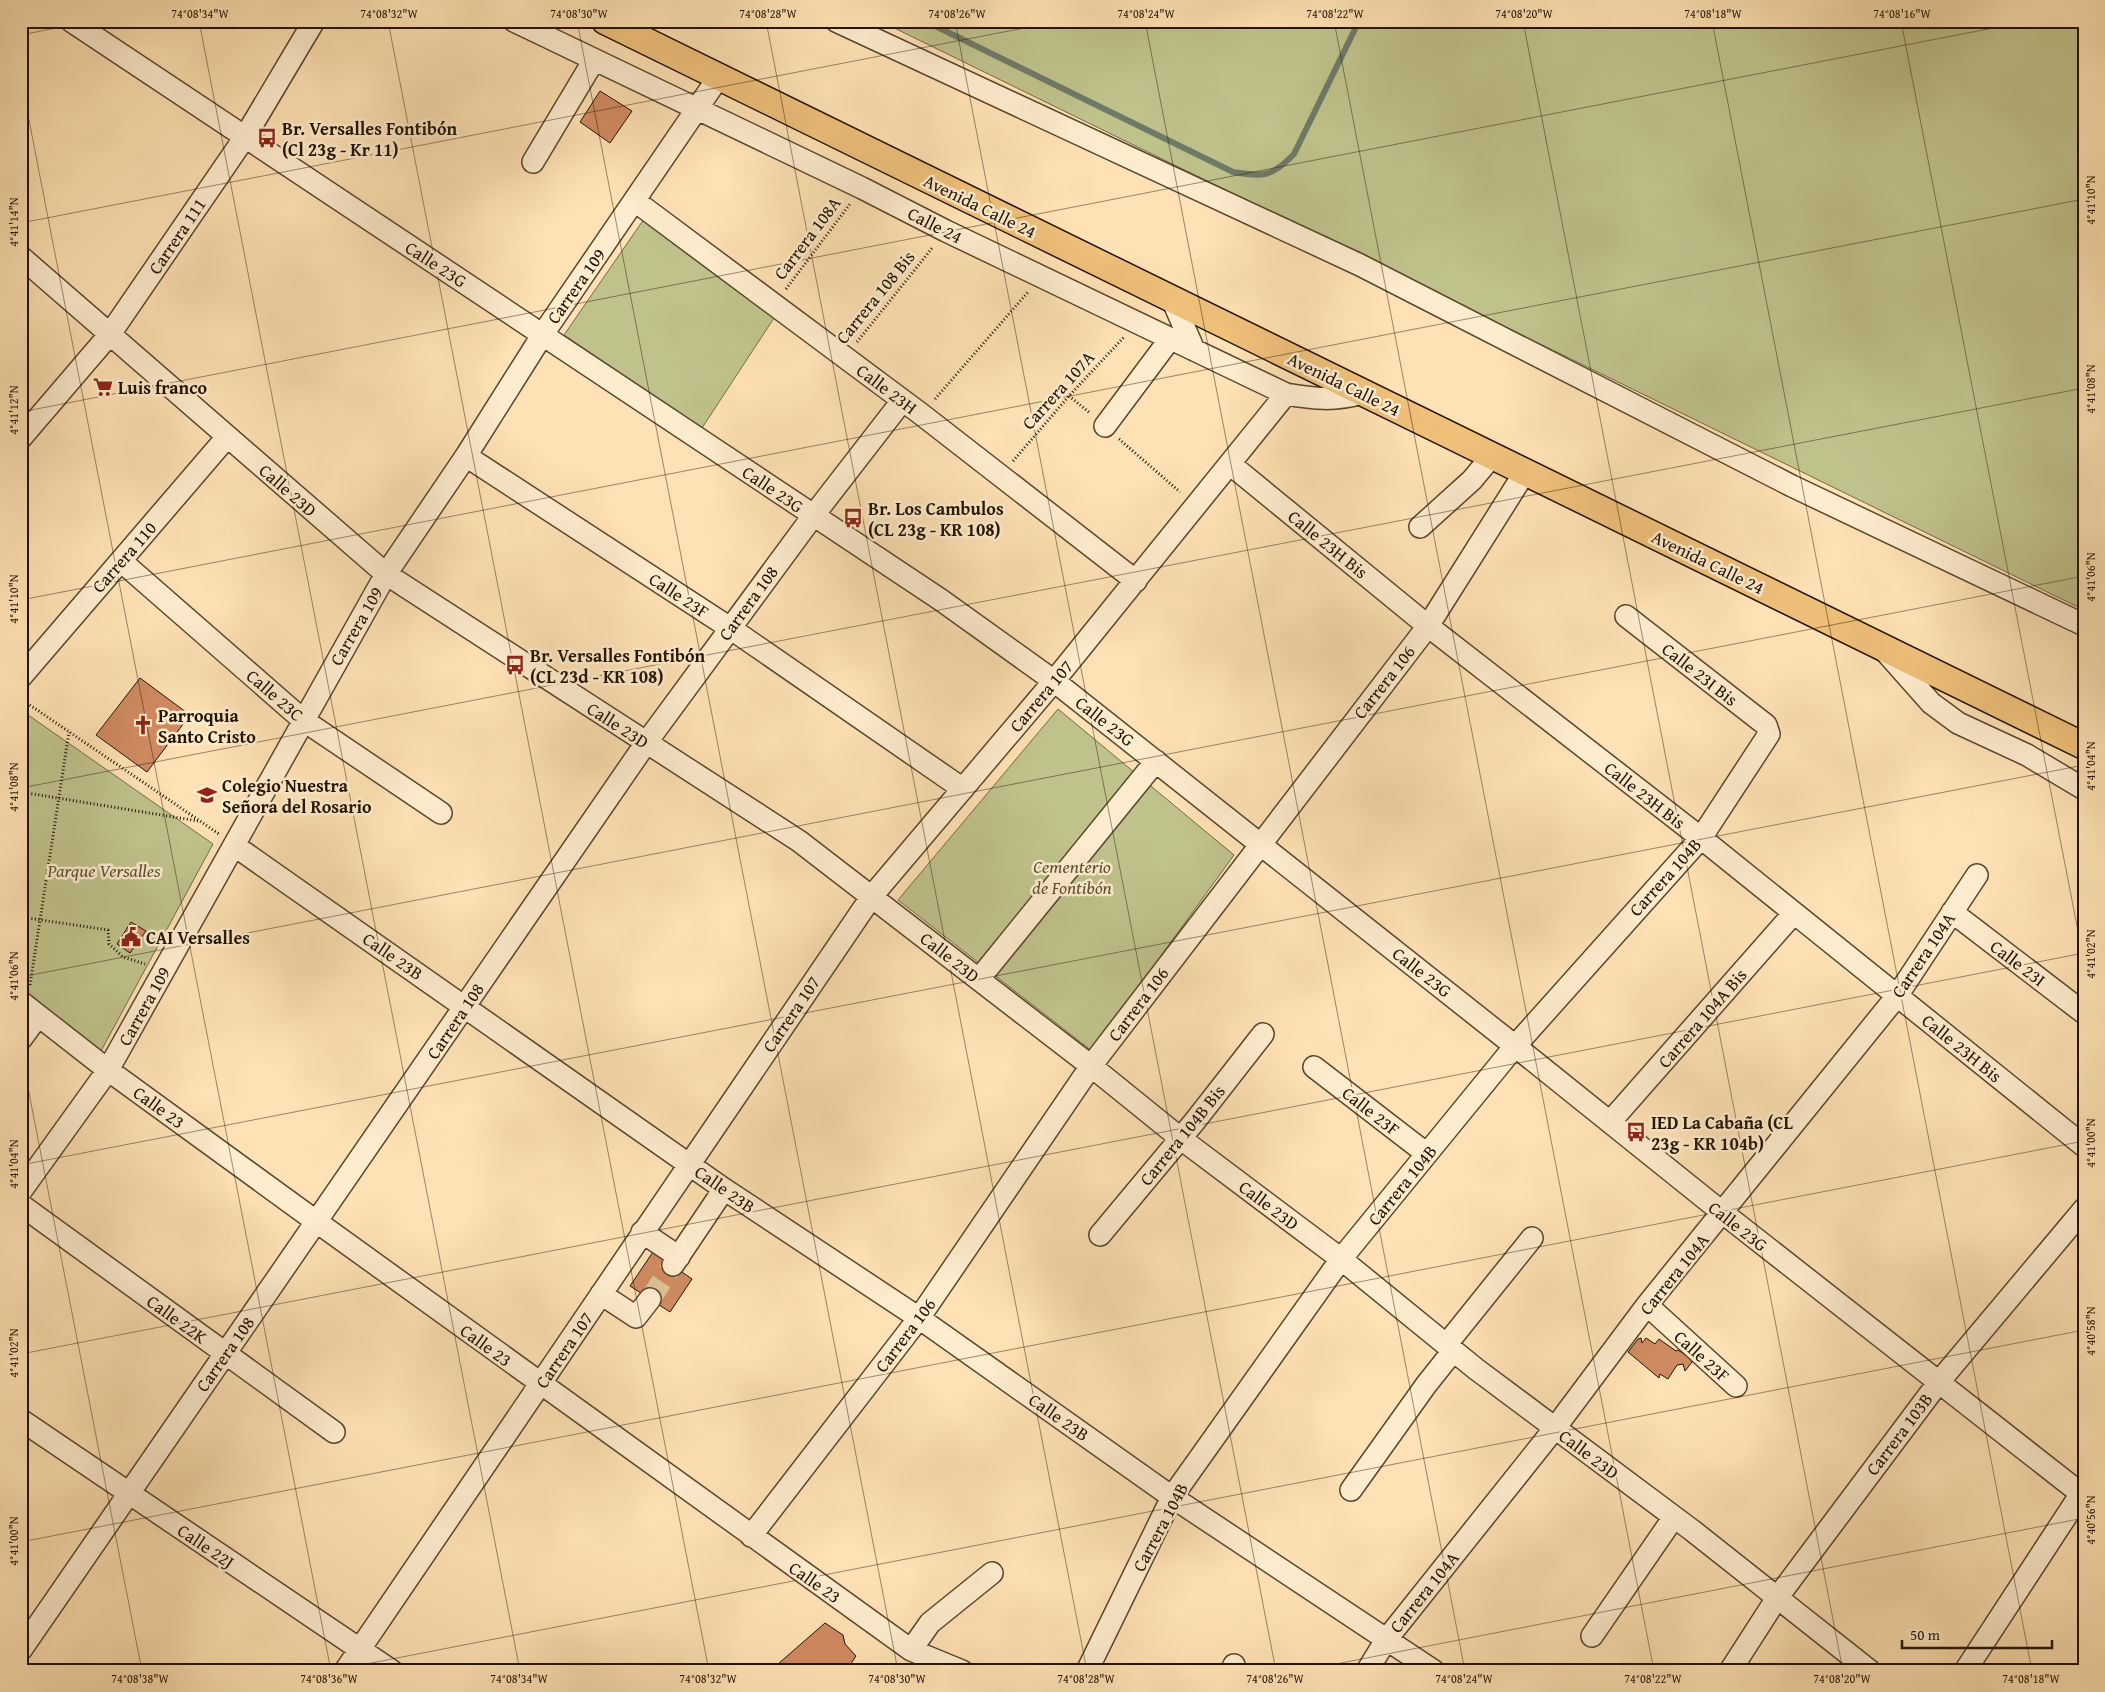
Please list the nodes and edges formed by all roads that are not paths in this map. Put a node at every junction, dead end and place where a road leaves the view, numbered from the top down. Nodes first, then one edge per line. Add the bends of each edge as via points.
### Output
1 (71, 21) edge
2 (314, 21) edge
3 (514, 21) edge
4 (604, 21) edge
5 (836, 21) edge
6 (594, 60) junction
7 (718, 78) junction
8 (697, 109) junction
9 (245, 137) junction
10 (534, 162) dead end
11 (635, 201) junction
12 (21, 257) edge
13 (1172, 299) junction
14 (110, 334) junction
15 (543, 334) junction
16 (1170, 339) junction
17 (1194, 350) junction
18 (1286, 394) junction
19 (1363, 394) junction
20 (902, 401) junction
21 (1105, 426) road end
22 (227, 437) junction
23 (21, 438) edge
24 (466, 456) junction
25 (1492, 456) junction
26 (1230, 464) junction
27 (1525, 472) junction
28 (813, 516) junction
29 (1420, 526) dead end
30 (121, 561) junction
31 (386, 574) junction
32 (1136, 581) junction
33 (1626, 616) dead end
34 (2084, 625) edge
35 (1428, 626) junction
36 (730, 628) junction
37 (1882, 648) junction
38 (21, 677) edge
39 (1054, 681) junction
40 (303, 720) junction
41 (1768, 734) joint
42 (646, 743) junction
43 (2084, 746) edge
44 (1156, 761) junction
45 (963, 789) junction
46 (2084, 790) edge
47 (441, 813) dead end
48 (1701, 838) junction
49 (1260, 843) junction
50 (235, 846) junction
51 (1977, 875) dead end
52 (872, 896) junction
53 (1952, 912) junction
54 (1794, 913) junction
55 (979, 979) junction
56 (1897, 996) junction
57 (21, 1002) edge
58 (465, 1006) junction
59 (2084, 1013) edge
60 (38, 1016) junction
61 (1263, 1034) dead end
62 (21, 1039) edge
63 (1515, 1046) junction
64 (1091, 1066) junction
65 (1314, 1067) dead end
66 (108, 1070) junction
67 (1610, 1122) junction
68 (1180, 1138) junction
69 (2084, 1146) edge
70 (1427, 1154) junction
71 (690, 1164) junction
72 (724, 1189) junction
73 (21, 1191) edge
74 (21, 1205) edge
75 (2084, 1209) edge
76 (1723, 1213) junction
77 (317, 1222) junction
78 (642, 1232) junction
79 (1100, 1236) dead end
80 (1532, 1238) dead end
81 (1341, 1259) junction
82 (601, 1294) junction
83 (650, 1298) tunnel mouth
84 (1647, 1306) junction
85 (919, 1318) junction
86 (1450, 1348) junction
87 (225, 1354) junction
88 (1938, 1383) junction
89 (541, 1384) junction
90 (1736, 1386) dead end
91 (21, 1420) edge
92 (1555, 1428) junction
93 (334, 1432) dead end
94 (1351, 1490) dead end
95 (2083, 1492) edge
96 (128, 1493) junction
97 (1172, 1497) junction
98 (1674, 1517) junction
99 (751, 1536) junction
100 (992, 1573) dead end
101 (1777, 1598) junction
102 (1592, 1636) dead end
103 (1386, 1640) junction
104 (21, 1650) edge
105 (361, 1650) junction
106 (911, 1650) junction
107 (346, 1671) edge
108 (392, 1671) edge
109 (962, 1671) edge
110 (1088, 1671) edge
111 (1367, 1671) edge
112 (1434, 1671) edge
113 (1730, 1671) edge
114 (1870, 1671) edge
115 (1965, 1671) edge

1 - 9 street, Calle 23G
2 - 9 street, Carrera 111
3 - 6 street, Calle 24
4 - 7 main road, Avenida Calle 24
5 - 34 street via 1360,265 1792,486
6 - 8 street, Calle 24
6 - 10 street
7 - 8 street, Carrera 109
7 - 13 main road, Avenida Calle 24
8 - 11 street, Carrera 109
8 - 16 street, Calle 24
9 - 14 street, Carrera 111
9 - 15 street, Calle 23G
11 - 15 street, Carrera 109
11 - 20 street, Calle 23H
12 - 14 street, Calle 23D
13 - 17 street
13 - 19 main road, Avenida Calle 24
14 - 22 street, Calle 23D
14 - 23 street, Carrera 111
15 - 24 street, Carrera 109
15 - 28 street, Calle 23G
16 - 17 street, Calle 24
16 - 21 street
17 - 18 street, Calle 24
18 - 19 street, Calle 24 via 1344,399
18 - 26 street, Carrera 107
19 - 25 main road, Avenida Calle 24
20 - 28 street, Carrera 108
20 - 32 street, Calle 23H
22 - 30 street, Carrera 110
22 - 31 street, Calle 23D
24 - 31 street, Carrera 109
24 - 36 street, Calle 23F
25 - 27 main road, Avenida Calle 24
25 - 29 street via 1472,480
26 - 32 street, Carrera 107
26 - 35 street, Calle 23H Bis
27 - 35 street, Carrera 106
27 - 37 main road, Avenida Calle 24
28 - 36 street, Carrera 108
28 - 39 street, Calle 23G via 941,600
30 - 38 street, Carrera 110
30 - 40 street, Calle 23C
31 - 40 street, Carrera 109
31 - 42 street, Calle 23D
32 - 39 street, Carrera 107
33 - 41 street, Calle 23I Bis via 1766,725
35 - 48 street, Calle 23H Bis
35 - 49 street, Carrera 106
36 - 42 street, Carrera 108
36 - 45 street, Calle 23F
37 - 43 main road, Avenida Calle 24
37 - 46 street via 1931,703 1958,723 2027,755
39 - 44 street, Calle 23G
39 - 45 street, Carrera 107
40 - 47 street, Calle 23C
40 - 50 street, Carrera 109
41 - 48 street, Carrera 104B
42 - 52 street, Calle 23D via 798,841
42 - 58 street, Carrera 108
44 - 49 street, Calle 23G
44 - 55 street
45 - 52 street, Carrera 107
48 - 54 street, Calle 23H Bis
48 - 63 street, Carrera 104B
49 - 63 street, Calle 23G
49 - 64 street, Carrera 106
50 - 58 street, Calle 23B
50 - 66 street, Carrera 109
51 - 53 street, Carrera 104A
52 - 55 street, Calle 23D
52 - 71 street, Carrera 107
53 - 56 street, Carrera 104A
53 - 59 street, Calle 23I
54 - 56 street, Calle 23H Bis
54 - 67 street, Carrera 104A Bis
55 - 64 street, Calle 23D
56 - 69 street, Calle 23H Bis
56 - 76 street, Carrera 104A
57 - 60 street, Calle 23
58 - 71 street, Calle 23B
58 - 77 street, Carrera 108
60 - 62 street
60 - 66 street, Calle 23
61 - 68 street, Carrera 104B Bis
63 - 67 street, Calle 23G
63 - 70 street, Carrera 104B
64 - 68 street, Calle 23D
64 - 85 street, Carrera 106
65 - 70 street, Calle 23F
66 - 73 street, Carrera 109
66 - 77 street, Calle 23
67 - 76 street, Calle 23G
68 - 79 street, Carrera 104B Bis
68 - 81 street, Calle 23D
70 - 81 street, Carrera 104B
71 - 72 street, Calle 23B
71 - 78 street, Carrera 107
72 - 78 street via 676,1261
72 - 85 street, Calle 23B
74 - 87 street, Calle 22K
75 - 88 street, Carrera 103B
76 - 84 street, Carrera 104A
76 - 88 street, Calle 23G
77 - 87 street, Carrera 108
77 - 89 street, Calle 23
78 - 82 street, Carrera 107
80 - 86 street
81 - 86 street, Calle 23D
81 - 97 street, Carrera 104B
82 - 83 street via 636,1317
82 - 89 street, Carrera 107
84 - 90 street, Calle 23F
84 - 92 street, Carrera 104A
85 - 97 street, Calle 23B
85 - 99 street, Carrera 106
86 - 92 street, Calle 23D
86 - 94 street
87 - 93 street, Calle 22K
87 - 96 street, Carrera 108
88 - 95 street, Calle 23G
88 - 101 street, Carrera 103B
89 - 99 street, Calle 23
89 - 105 street, Carrera 107
91 - 96 street, Calle 22J
92 - 98 street, Calle 23D
92 - 103 street, Carrera 104A
95 - 115 street
96 - 104 street, Carrera 108
96 - 105 street, Calle 22J
97 - 103 street, Calle 23B
97 - 110 street, Carrera 104B
98 - 101 street, Calle 23D
98 - 102 street
99 - 106 street, Calle 23
100 - 106 street via 930,1623
101 - 113 street, Carrera 103B
101 - 114 street, Calle 23D
103 - 111 street, Carrera 104A
103 - 112 street, Calle 23B
105 - 107 street, Carrera 107
105 - 108 street, Calle 22J
106 - 109 street, Calle 23

